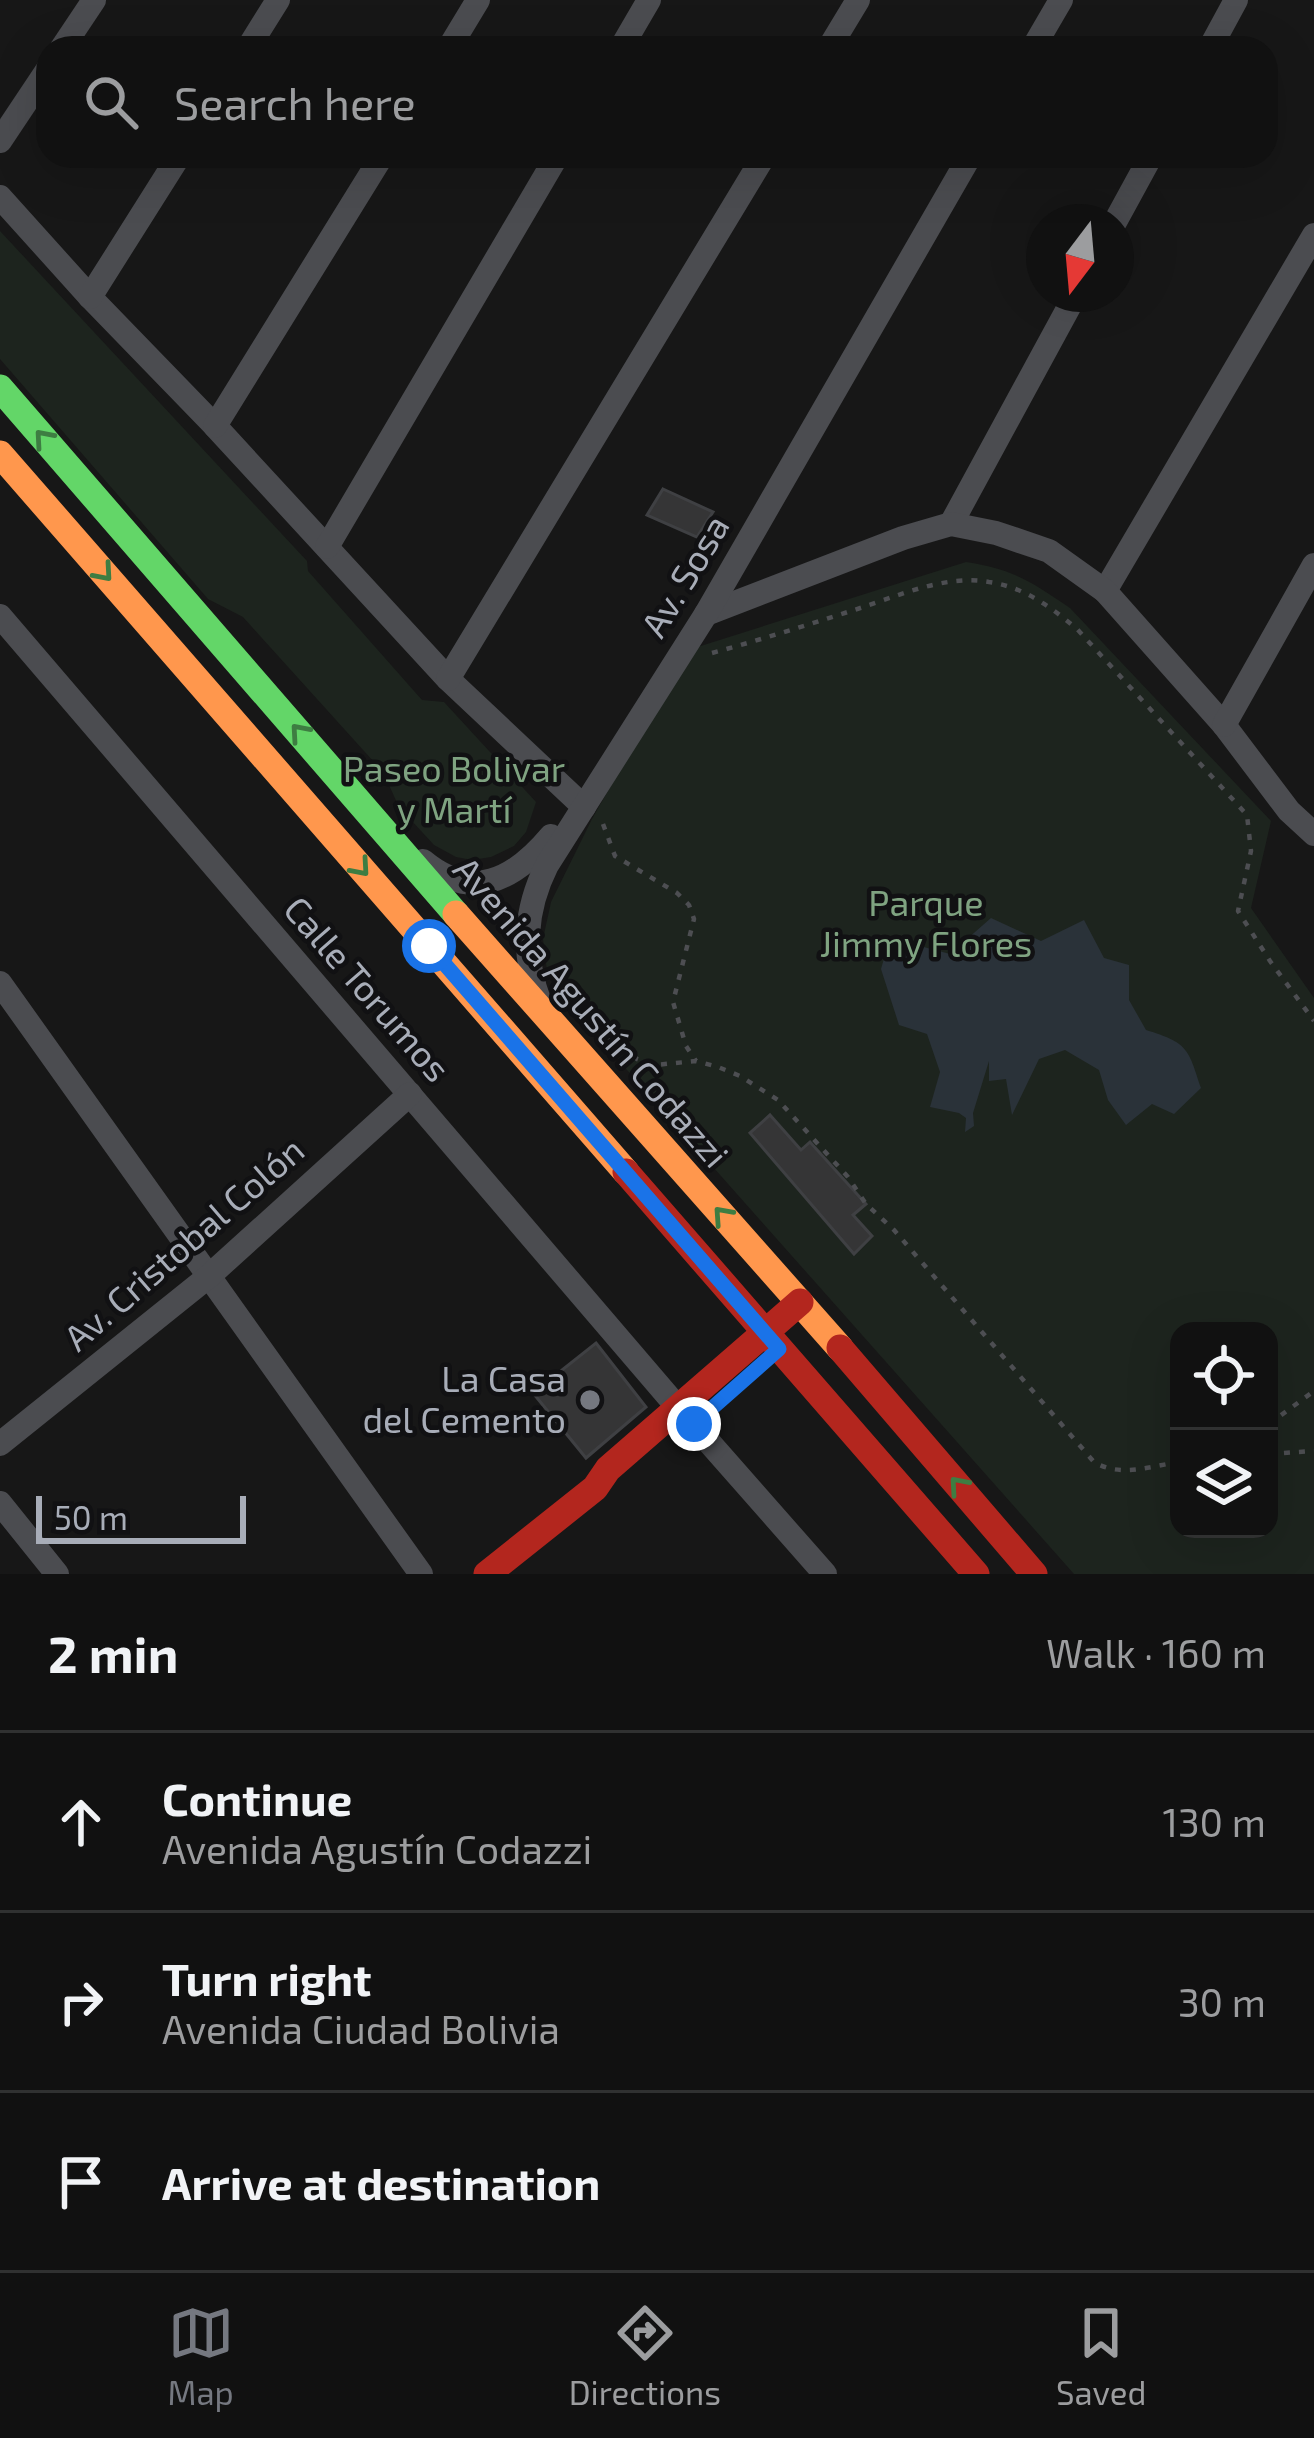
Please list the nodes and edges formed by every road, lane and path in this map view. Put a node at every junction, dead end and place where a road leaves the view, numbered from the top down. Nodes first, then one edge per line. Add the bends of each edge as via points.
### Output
1 (94, 0) edge
2 (278, 0) edge
3 (478, 0) edge
4 (650, 0) edge
5 (858, 0) edge
6 (1060, 0) edge
7 (1236, 0) edge
8 (70, 36) edge
9 (256, 36) edge
10 (456, 36) edge
11 (628, 36) edge
12 (836, 36) edge
13 (1040, 36) edge
14 (1216, 36) edge
15 (36, 88) edge
16 (0, 141) edge
17 (171, 168) edge
18 (375, 168) edge
19 (550, 168) edge
20 (757, 168) edge
21 (963, 168) edge
22 (1144, 168) edge
23 (0, 197) edge
24 (1125, 204) edge
25 (1314, 235) edge
26 (90, 297) junction
27 (1066, 312) edge
28 (0, 388) edge
29 (215, 426) junction
30 (0, 454) edge
31 (951, 524) junction
32 (327, 547) junction
33 (1314, 566) edge
34 (1105, 591) junction
35 (706, 614) junction
36 (0, 616) edge
37 (698, 656) dead end
38 (448, 679) junction
39 (1223, 725) junction
40 (584, 807) junction
41 (375, 821) junction
42 (1314, 834) edge
43 (593, 835) dead end
44 (0, 983) edge
45 (546, 1018) junction
46 (1314, 1021) edge
47 (597, 1025) dead end
48 (696, 1060) junction
49 (410, 1094) junction
50 (208, 1277) junction
51 (807, 1311) junction
52 (773, 1341) junction
53 (1314, 1391) edge
54 (686, 1417) junction
55 (1278, 1417) edge
56 (0, 1444) edge
57 (1314, 1451) edge
58 (1278, 1453) edge
59 (1170, 1464) edge
60 (0, 1503) edge
61 (57, 1574) edge
62 (421, 1574) edge
63 (487, 1574) edge
64 (825, 1574) edge
65 (976, 1574) edge
66 (1034, 1574) edge

1 - 8 street
2 - 9 street
3 - 10 street
4 - 11 street
5 - 12 street
6 - 13 street
7 - 14 street
15 - 16 street
17 - 26 street
18 - 29 street
19 - 32 street
20 - 38 street
21 - 35 street, Av. Sosa
22 - 24 street
23 - 26 street
25 - 34 street
26 - 29 street
27 - 31 street
41 -> 28 main road, Avenida Agustín Codazzi
29 - 32 street
30 -> 52 main road
31 - 34 street via 1049,551
31 - 35 street
32 - 38 street
33 - 39 street
34 - 39 street
35 - 40 street, Av. Sosa
36 - 49 street, Calle Torumos
37 - 46 path via 964,579 1045,603 1247,815 1251,851 1238,911
38 - 40 street
39 - 42 street
40 - 41 street, Av. Sosa via 531,860 482,883 440,875
40 - 45 street via 541,876 527,926 527,956
41 - 45 main road, Avenida Agustín Codazzi
43 - 48 path via 602,819 615,856 688,905 694,920 673,1002
44 - 50 street
51 -> 45 main road, Avenida Agustín Codazzi
47 - 48 path via 637,1059
48 - 59 path via 778,1100 1094,1462 1119,1472
49 - 50 street, Av. Cristobal Colón
49 - 54 street, Calle Torumos
50 - 56 street, Av. Cristobal Colón
50 - 62 street
51 - 52 main road
66 -> 51 main road, Avenida Agustín Codazzi
52 - 54 main road
52 - 65 main road
53 - 55 path
54 - 63 main road via 618,1480 596,1488
54 - 64 street, Calle Torumos
57 - 58 path
60 - 61 street

